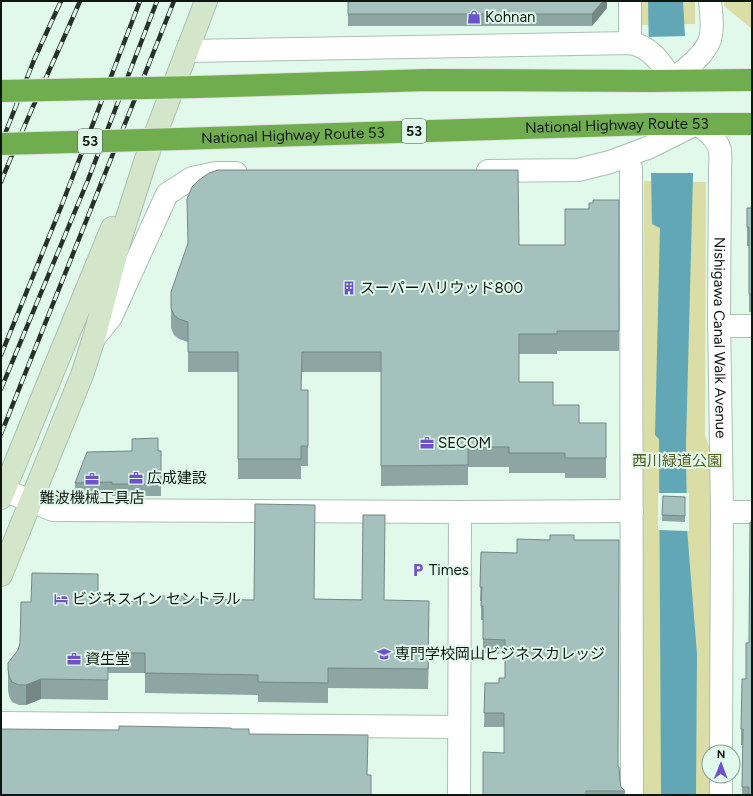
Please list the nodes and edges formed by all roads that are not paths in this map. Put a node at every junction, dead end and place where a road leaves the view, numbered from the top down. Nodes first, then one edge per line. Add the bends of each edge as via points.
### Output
1 (206, 1) edge
2 (630, 1) edge
3 (710, 1) edge
4 (639, 46) junction
5 (187, 51) junction
6 (684, 76) junction
7 (752, 80) edge
8 (1, 91) edge
9 (752, 124) edge
10 (694, 125) junction
11 (1, 144) edge
12 (146, 159) junction
13 (631, 168) dead end
14 (468, 171) edge
15 (256, 173) edge
16 (720, 326) junction
17 (752, 326) edge
18 (94, 338) junction
19 (2, 494) edge
20 (30, 501) junction
21 (632, 511) junction
22 (460, 512) junction
23 (722, 512) junction
24 (752, 512) edge
25 (1, 575) edge
26 (1, 723) edge
27 (460, 727) junction
28 (721, 744) edge
29 (721, 784) edge
30 (459, 795) edge
31 (632, 795) edge
32 (721, 795) edge

1 - 5 street
2 - 4 street
3 - 6 street via 709,42
4 - 5 street
4 - 6 street
5 - 12 street
6 - 7 highway
6 - 8 highway, bridge via 648,81 428,80
9 - 10 highway, National Highway Route 53 / 53
10 - 11 highway, National Highway Route 53 / 53, bridge via 650,124
10 - 14 street via 650,147 610,162 578,170
10 - 16 street, Nishigawa Canal Walk Avenue via 707,131 720,150
12 - 18 street via 119,243
12 - 19 street via 106,240
13 - 21 street
15 - 18 street via 216,174 192,178 167,194 111,317
16 - 17 street
16 - 23 street, Nishigawa Canal Walk Avenue
18 - 20 street via 82,375
19 - 20 street
20 - 22 street via 53,510
20 - 25 street
21 - 22 street
21 - 31 street
22 - 27 street
23 - 24 street
23 - 28 street, Nishigawa Canal Walk Avenue
26 - 27 street
27 - 30 street
29 - 32 street

